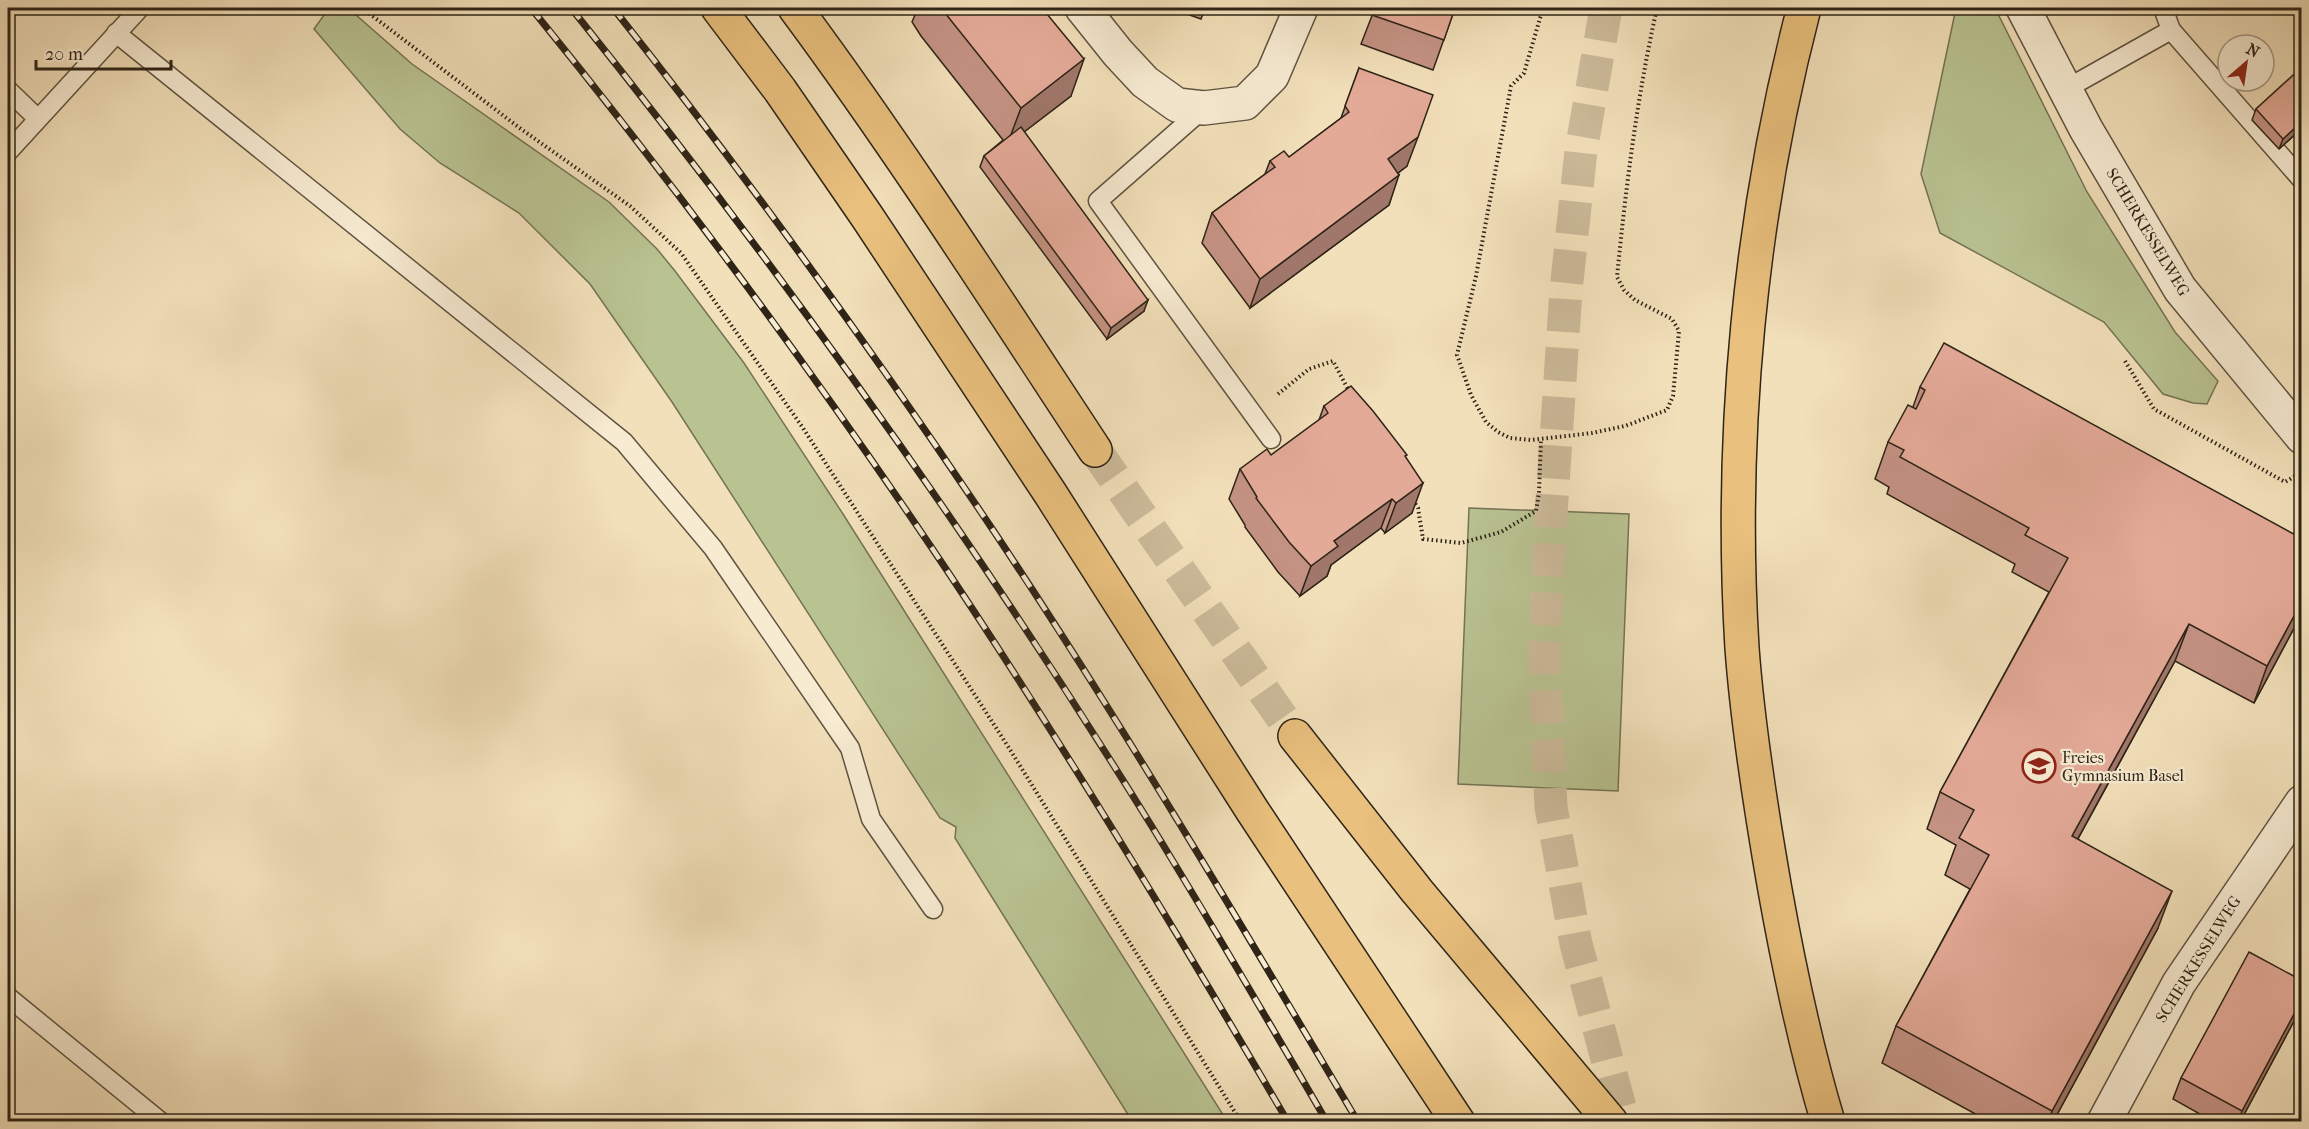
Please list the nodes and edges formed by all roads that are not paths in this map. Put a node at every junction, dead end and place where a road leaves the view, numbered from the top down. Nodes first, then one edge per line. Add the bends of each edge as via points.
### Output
1 (140, 8) edge
2 (718, 8) edge
3 (795, 8) edge
4 (1082, 8) edge
5 (1301, 8) edge
6 (1804, 8) edge
7 (2023, 8) edge
8 (2163, 8) edge
9 (2171, 30) junction
10 (116, 33) junction
11 (2066, 89) junction
12 (8, 90) edge
13 (1204, 108) junction
14 (37, 118) junction
15 (8, 152) edge
16 (2301, 180) edge
17 (2301, 437) edge
18 (1271, 439) dead end
19 (1095, 450) tunnel mouth
20 (1295, 736) tunnel mouth
21 (2301, 802) edge
22 (933, 909) dead end
23 (8, 997) edge
24 (160, 1122) edge
25 (1458, 1122) edge
26 (1611, 1122) edge
27 (1828, 1122) edge
28 (2104, 1122) edge

1 - 10 lane
2 - 25 highway via 868,218
3 - 19 highway via 919,183
4 - 13 street via 1145,82 1177,105
5 - 13 street via 1272,76 1245,103
6 - 27 highway via 1770,166 1751,288 1742,407 1739,527 1742,648 1756,786 1793,989
7 - 11 street, SCHERKESSELWEG
8 - 9 lane
9 - 11 lane
9 - 16 lane
10 - 14 lane
10 - 22 lane via 624,442 712,548 850,748 871,819
11 - 17 street, SCHERKESSELWEG via 2180,290
12 - 14 lane
13 - 18 lane via 1098,201
14 - 15 lane
20 - 26 highway via 1417,891
21 - 28 street, SCHERKESSELWEG via 2179,983
23 - 24 lane

